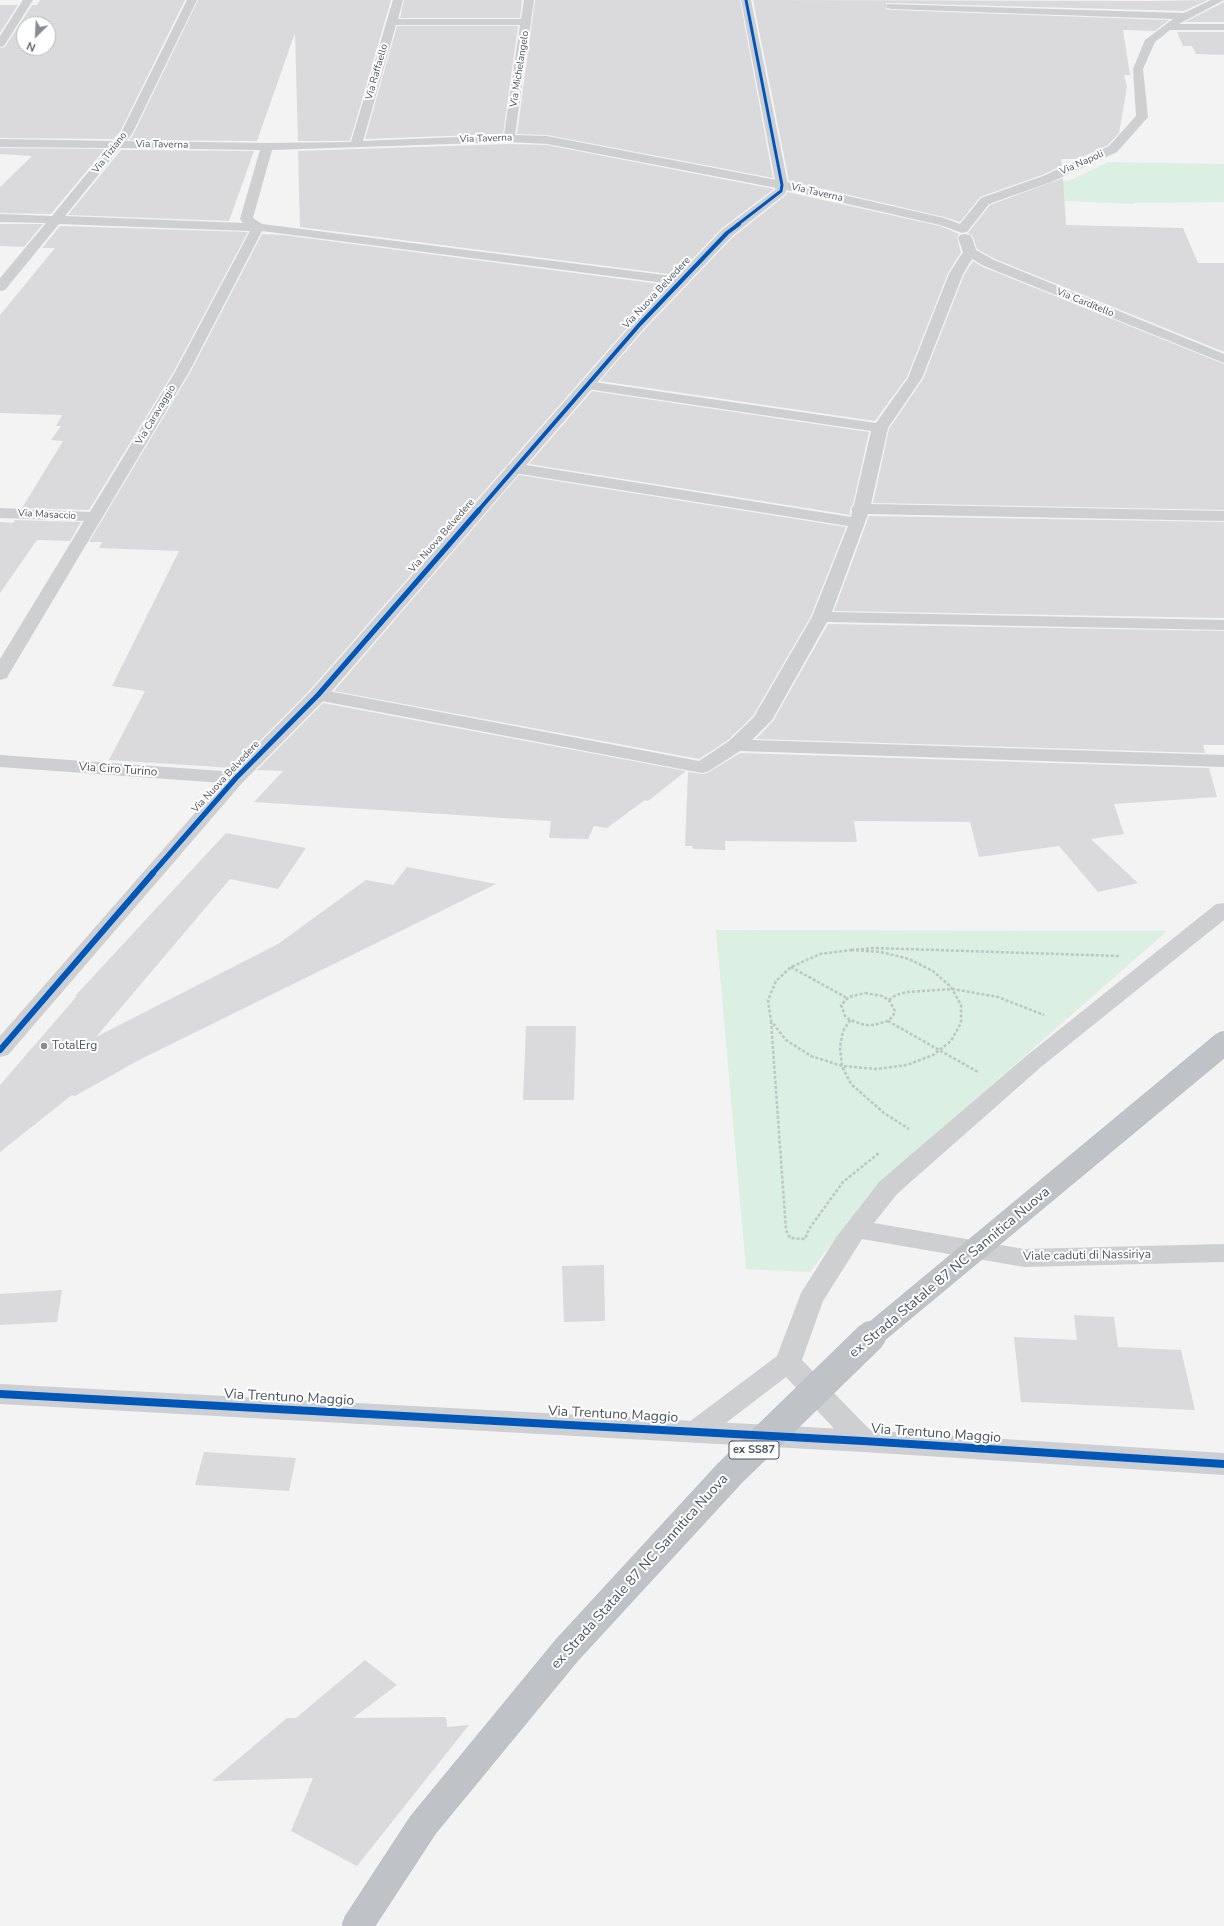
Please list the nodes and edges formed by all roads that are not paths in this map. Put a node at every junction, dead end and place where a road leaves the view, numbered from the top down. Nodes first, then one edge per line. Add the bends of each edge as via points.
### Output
1 (28, 0) edge
2 (192, 0) edge
3 (398, 0) edge
4 (529, 0) edge
5 (746, 0) edge
6 (1219, 0) edge
7 (996, 5) edge
8 (891, 6) dead end
9 (1185, 16) junction
10 (391, 22) junction
11 (527, 22) junction
12 (1168, 27) junction
13 (1224, 27) edge
14 (0, 44) edge
15 (509, 138) junction
16 (0, 143) edge
17 (118, 145) junction
18 (356, 145) junction
19 (267, 147) junction
20 (782, 185) junction
21 (0, 218) edge
22 (56, 220) junction
23 (258, 227) junction
24 (962, 229) junction
25 (970, 252) junction
26 (680, 281) junction
27 (0, 287) edge
28 (1224, 359) edge
29 (587, 385) junction
30 (880, 428) junction
31 (514, 468) junction
32 (0, 513) edge
33 (859, 516) junction
34 (1224, 516) edge
35 (95, 518) junction
36 (821, 617) junction
37 (1224, 625) edge
38 (0, 674) edge
39 (318, 695) junction
40 (736, 745) junction
41 (1224, 760) edge
42 (0, 761) edge
43 (236, 778) junction
44 (1224, 909) edge
45 (1224, 1043) edge
46 (0, 1050) edge
47 (857, 1229) junction
48 (1224, 1253) edge
49 (788, 1362) junction
50 (0, 1394) edge
51 (695, 1432) junction
52 (863, 1441) junction
53 (1224, 1464) edge
54 (357, 1926) edge

1 - 14 street
2 - 17 street, Via Tiziano via 126,134
3 - 10 street, Via Raffaello
4 - 11 street, Via Michelangelo
5 - 20 street
6 - 9 street, Via Napoli
7 - 8 street
7 - 9 street
9 - 12 street, Via Napoli
10 - 11 street
10 - 18 street, Via Raffaello
11 - 15 street, Via Michelangelo
12 - 13 street
12 - 24 street, Via Napoli via 1150,40 1138,69 1142,117 1113,149 1048,179 985,201
15 - 18 street, Via Taverna
15 - 20 street, Via Taverna via 547,140
16 - 17 street, Via Taverna
17 - 19 street, Via Taverna
17 - 22 street, Via Tiziano
18 - 19 street, Via Taverna
19 - 23 street via 246,219
20 - 24 street, Via Taverna via 944,222
20 - 26 street, Via Nuova Belvedere via 781,191 727,233
21 - 22 street
22 - 23 street
22 - 27 street, Via Tiziano
23 - 26 street
23 - 35 street, Via Caravaggio via 182,372
24 - 25 street
25 - 28 street, Via Carditello via 989,263
25 - 30 street via 956,274 915,378
26 - 29 street, Via Nuova Belvedere
29 - 30 street
29 - 31 street, Via Nuova Belvedere
30 - 33 street
31 - 33 street
31 - 39 street, Via Nuova Belvedere
32 - 35 street, Via Masaccio
33 - 34 street
33 - 36 street
35 - 38 street, Via Caravaggio
36 - 37 street
36 - 40 street via 762,720
39 - 40 street via 702,767
39 - 43 street, Via Nuova Belvedere
40 - 41 street
42 - 43 street, Via Ciro Turino
43 - 46 street, Via Nuova Belvedere
44 - 47 street via 1033,1062 888,1188
45 - 54 highway, ex Strada Statale 87 NC Sannitica Nuova / ex SS87, bridge via 881,1328 730,1473 567,1650 422,1825
47 - 48 street, Viale caduti di Nassiriya via 1024,1258
47 - 49 street via 810,1300
49 - 51 street
49 - 52 street
50 - 51 street, Via Trentuno Maggio
51 - 52 street, Via Trentuno Maggio
52 - 53 street, Via Trentuno Maggio

